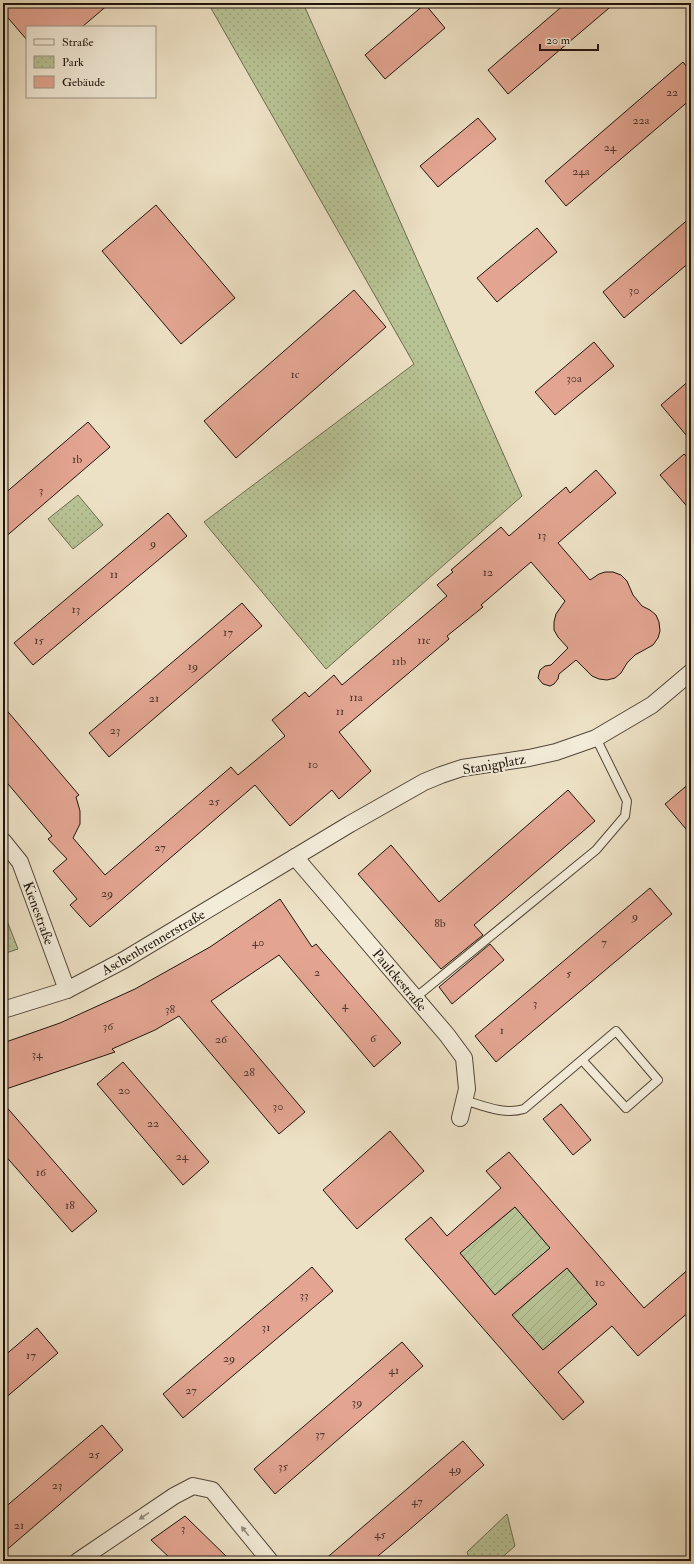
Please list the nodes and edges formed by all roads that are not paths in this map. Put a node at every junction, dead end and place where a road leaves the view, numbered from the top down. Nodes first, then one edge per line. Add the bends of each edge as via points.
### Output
1 (691, 672) edge
2 (596, 738) junction
3 (3, 841) edge
4 (295, 857) junction
5 (67, 990) junction
6 (415, 998) junction
7 (3, 1010) edge
8 (582, 1060) junction
9 (464, 1100) junction
10 (460, 1118) dead end
11 (78, 1561) edge
12 (270, 1561) edge

1 - 2 street, Stanigplatz via 652,705
2 - 4 street, Stanigplatz via 556,752 472,766 441,774 408,790
2 - 6 lane via 627,800 626,816 596,850
3 - 5 street, Kienestraße via 20,862
4 - 5 street, Aschenbrennerstraße via 124,960
4 - 6 street, Paulckestraße
5 - 7 street, Aschenbrennerstraße
6 - 9 street, Paulckestraße via 464,1058 467,1089
8 - 8 lane via 616,1031 658,1080 626,1108
8 - 9 lane via 524,1109 514,1112 500,1110
9 - 10 street, Paulckestraße
12 -> 11 street via 212,1490 193,1486 174,1496

